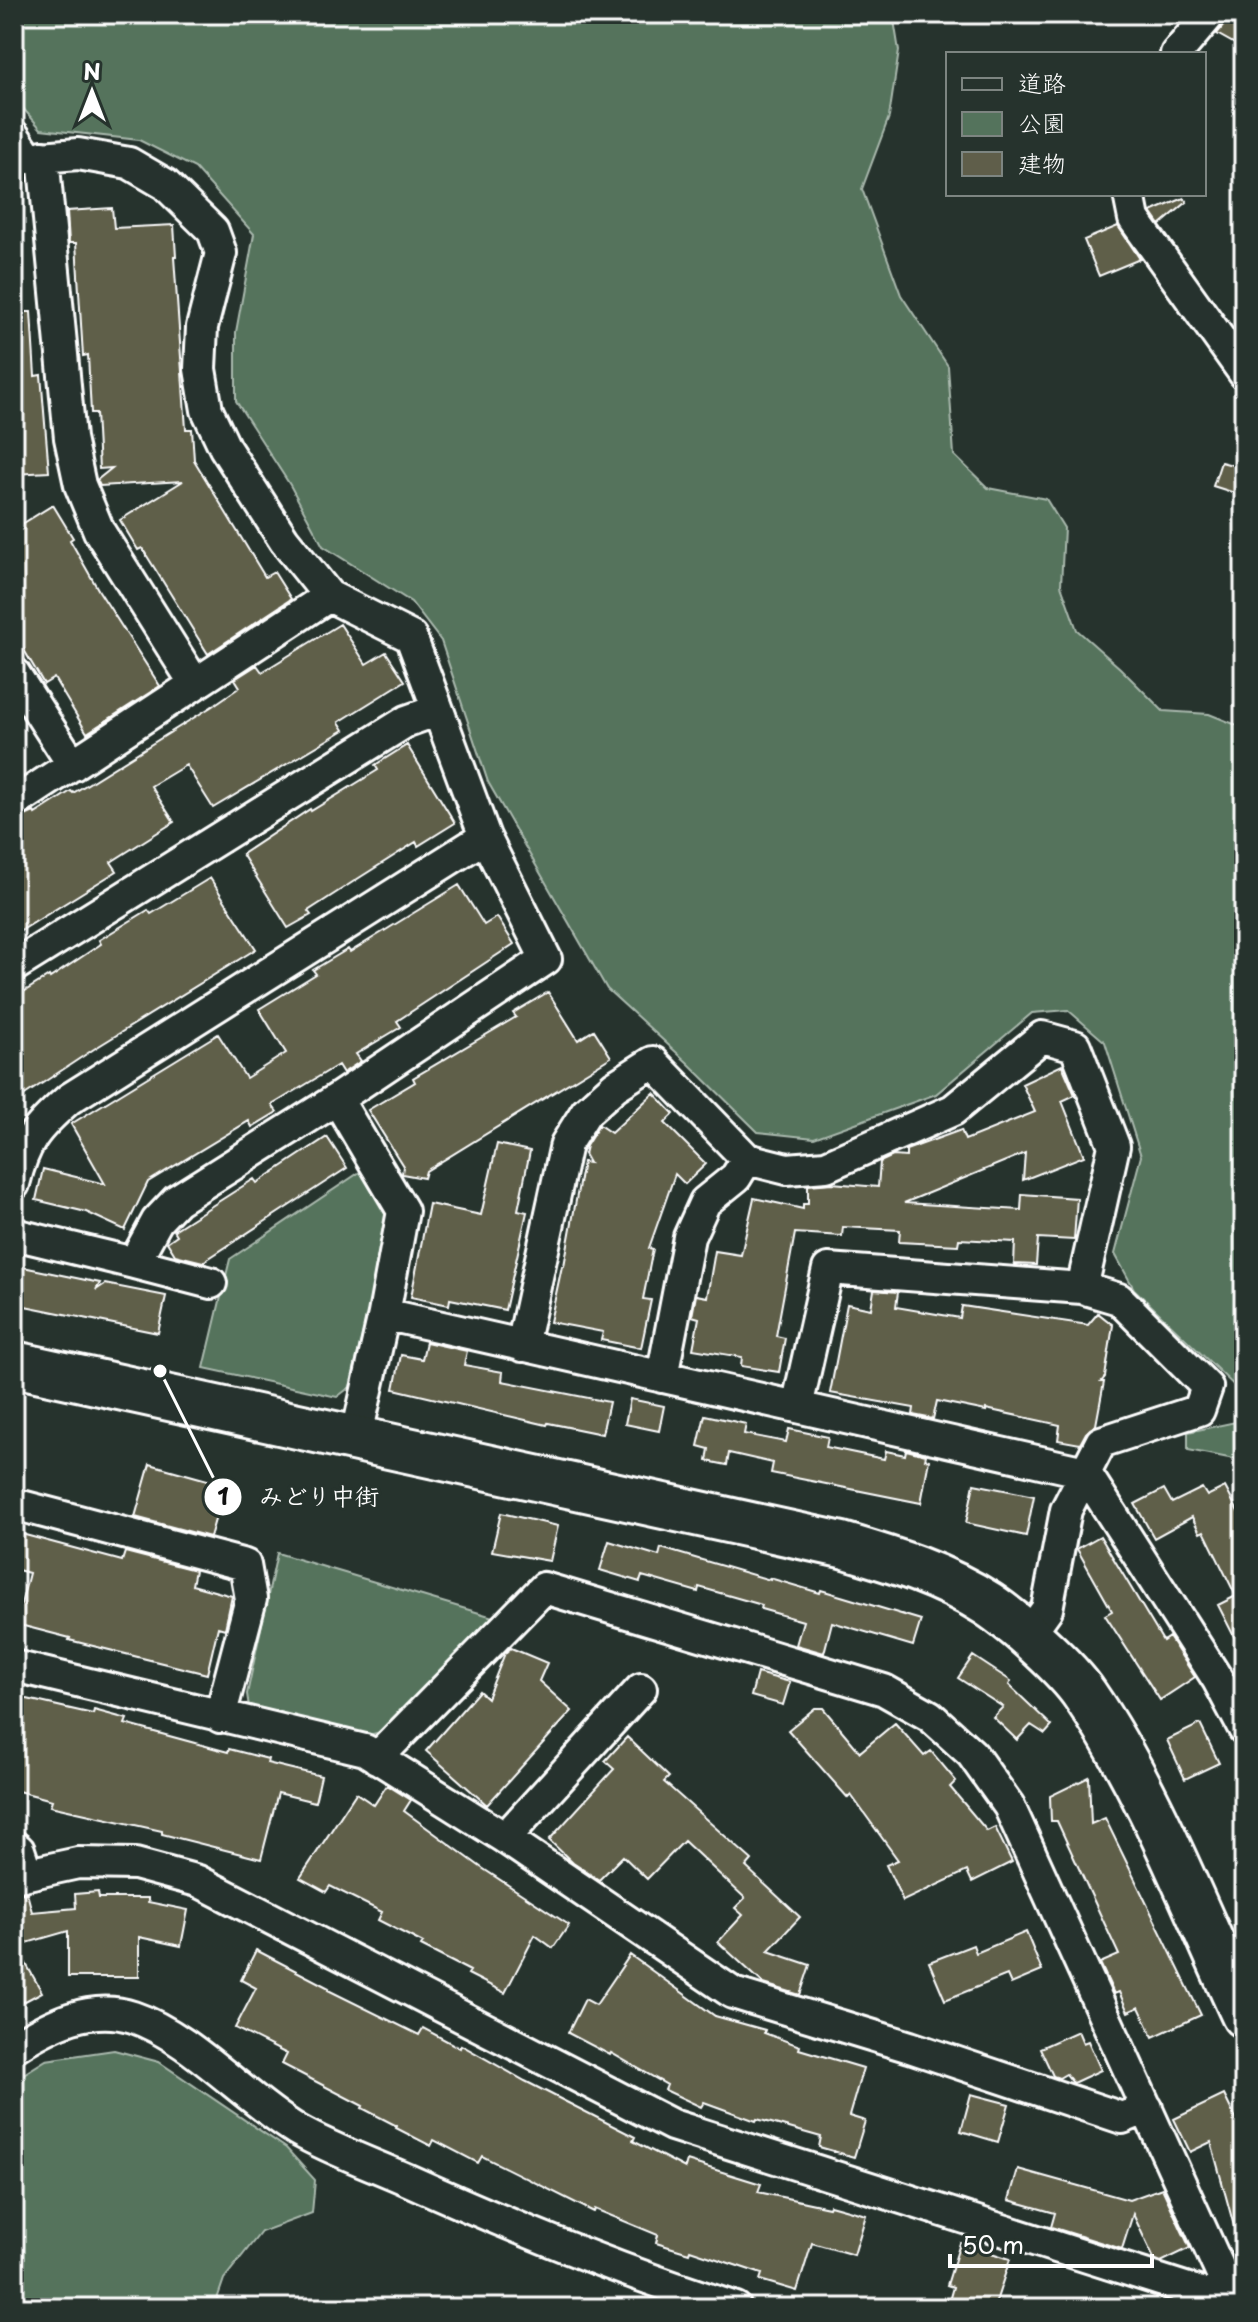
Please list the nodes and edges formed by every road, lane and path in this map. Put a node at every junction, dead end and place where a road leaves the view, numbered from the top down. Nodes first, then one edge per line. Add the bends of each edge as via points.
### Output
1 (1210, 14) edge
2 (1178, 52) edge
3 (14, 136) edge
4 (43, 156) junction
5 (1129, 196) edge
6 (1244, 373) edge
7 (329, 596) junction
8 (14, 673) edge
9 (195, 684) junction
10 (438, 710) junction
11 (73, 765) junction
12 (14, 803) edge
13 (485, 837) junction
14 (14, 966) edge
15 (337, 1099) junction
16 (747, 1159) junction
17 (14, 1184) edge
18 (14, 1234) edge
19 (134, 1263) junction
20 (211, 1283) dead end
21 (1082, 1288) junction
22 (384, 1314) junction
23 (522, 1346) junction
24 (14, 1364) edge
25 (662, 1377) junction
26 (797, 1407) junction
27 (356, 1439) junction
28 (1085, 1472) junction
29 (14, 1504) edge
30 (1027, 1637) junction
31 (14, 1666) edge
32 (641, 1689) dead end
33 (220, 1717) junction
34 (1244, 1729) edge
35 (377, 1758) junction
36 (505, 1838) junction
37 (14, 1846) edge
38 (20, 1876) edge
39 (1244, 2015) edge
40 (14, 2047) edge
41 (1147, 2108) junction
42 (1234, 2299) edge
43 (736, 2308) edge

1 - 2 street
3 - 4 street via 29,158
4 - 7 street via 78,154 129,163 165,184 213,231 221,253 202,327 200,369 207,410 284,540
4 - 9 street via 70,438 80,485 99,531
5 - 6 street via 1134,219
7 - 9 street
7 - 10 street via 411,637
8 - 11 street
9 - 11 street
10 - 13 street
10 - 14 street via 407,721
11 - 12 street
13 - 15 street via 546,959
13 - 17 street via 69,1099 27,1144
15 - 19 street via 177,1200 157,1221
15 - 22 street via 403,1211
16 - 21 street via 787,1169 826,1166 953,1110 1042,1037 1075,1046 1114,1146
16 - 23 street via 653,1062 615,1086 586,1112 566,1144
16 - 25 street via 736,1177 705,1202 689,1237
18 - 19 street
19 - 20 street
21 - 26 street via 828,1269
21 - 28 street via 1119,1299 1207,1387 1199,1410 1101,1442
22 - 23 street
22 - 27 street
23 - 25 street
24 - 27 street
25 - 26 street
26 - 28 street
27 - 30 street via 857,1549 917,1567 988,1604
28 - 30 street via 1066,1510 1047,1609
28 - 34 street
29 - 33 street via 245,1565 251,1599
30 - 39 street via 1084,1692 1131,1770
31 - 33 street
32 - 36 street
33 - 35 street via 365,1750
35 - 36 street
35 - 41 street via 544,1588 884,1690 930,1716 972,1754 1009,1806
36 - 41 street via 733,1993 1122,2118
37 - 38 street via 19,1850
38 - 42 street via 78,1863 135,1864 198,1881 672,2125 1204,2294
40 - 43 street via 53,2023 91,2013 131,2016 164,2032 298,2130 583,2254
41 - 42 street

